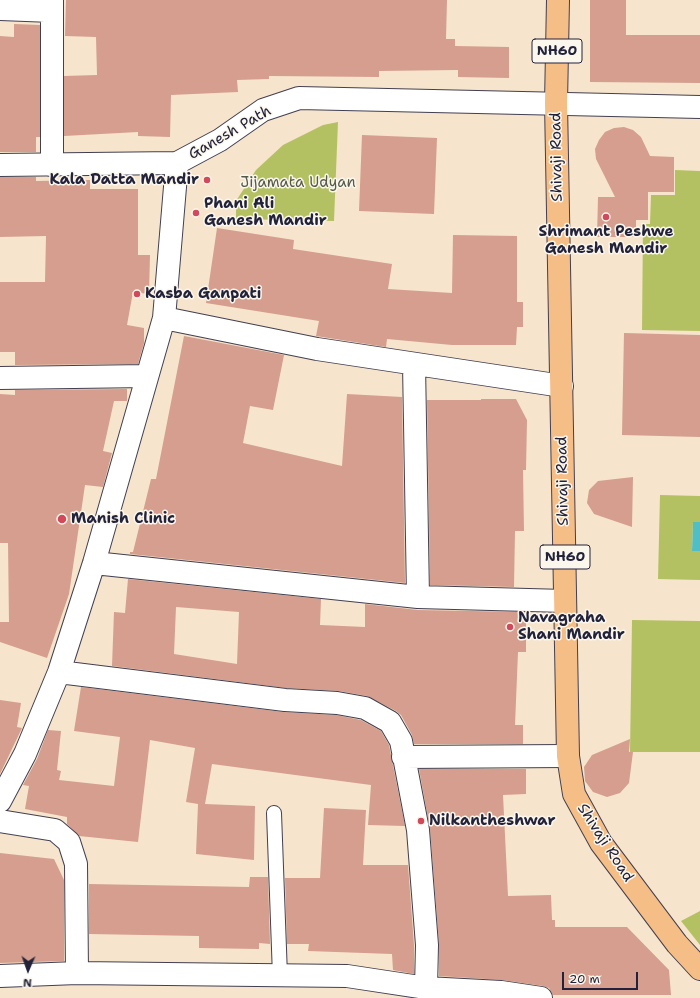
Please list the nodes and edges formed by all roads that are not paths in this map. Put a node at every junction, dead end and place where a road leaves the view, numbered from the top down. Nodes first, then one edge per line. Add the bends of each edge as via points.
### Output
1 (558, 0) edge
2 (52, 6) edge
3 (0, 9) edge
4 (556, 103) junction
5 (700, 106) edge
6 (178, 163) junction
7 (52, 164) junction
8 (0, 165) edge
9 (164, 318) junction
10 (414, 364) junction
11 (147, 376) junction
12 (0, 378) edge
13 (562, 386) junction
14 (94, 563) junction
15 (418, 597) junction
16 (565, 601) junction
17 (59, 672) junction
18 (568, 756) junction
19 (403, 757) junction
20 (0, 802) edge
21 (274, 812) dead end
22 (0, 821) edge
23 (700, 969) edge
24 (77, 973) junction
25 (0, 976) edge
26 (280, 976) junction
27 (426, 988) junction
28 (541, 998) edge

1 - 4 highway, Shivaji Road / NH60
2 - 3 street
2 - 7 street
4 - 5 street, Ganesh Path
4 - 6 street, Ganesh Path via 300,98 263,110 220,140
4 - 13 highway, Shivaji Road / NH60
6 - 7 street, Ganesh Path
6 - 9 street
7 - 8 street, Ganesh Path
9 - 10 street via 317,349
9 - 11 street
10 - 13 street
10 - 15 street
11 - 12 street
11 - 14 street
13 - 16 highway, Shivaji Road / NH60
14 - 15 street
14 - 17 street
15 - 16 street
16 - 18 highway, Shivaji Road / NH60
17 - 19 street via 365,708 390,722 401,741
17 - 20 street via 26,754
18 - 19 street
18 - 23 highway, Shivaji Road / NH60 via 574,794 601,843 677,944
19 - 27 street via 418,830 427,945
21 - 26 lane
22 - 24 street via 54,830 69,842 76,864
24 - 25 street
24 - 26 street
26 - 27 street via 347,976
27 - 28 street via 500,992

